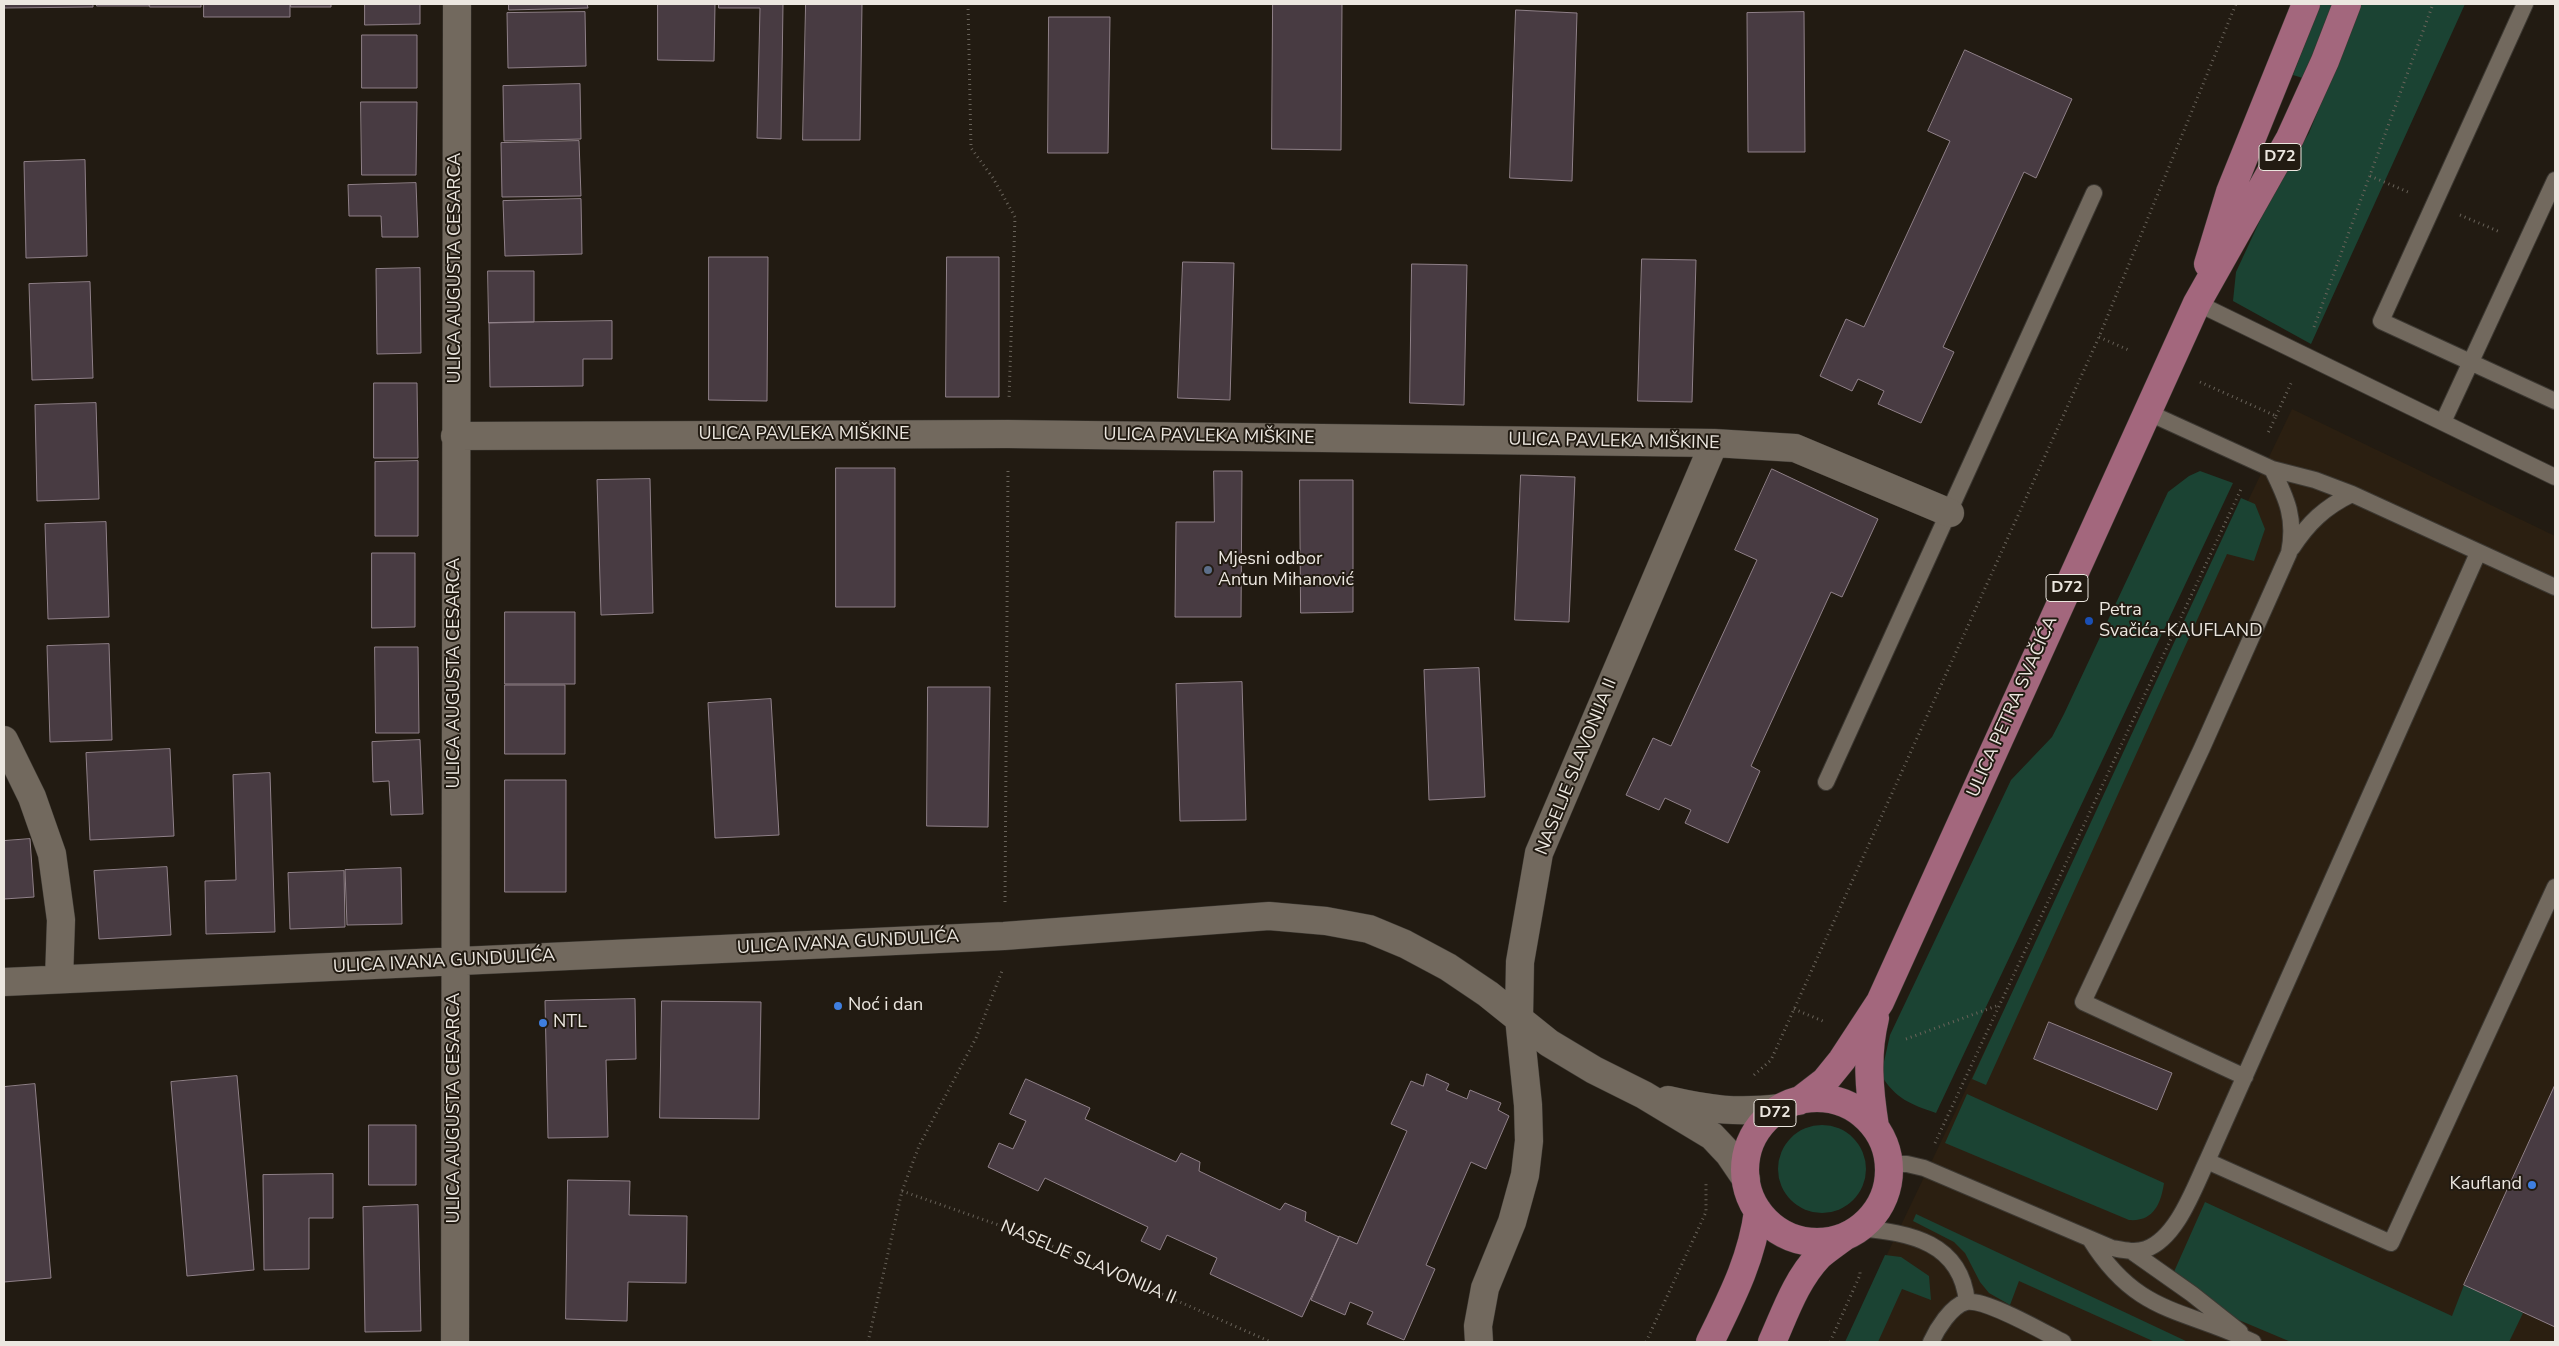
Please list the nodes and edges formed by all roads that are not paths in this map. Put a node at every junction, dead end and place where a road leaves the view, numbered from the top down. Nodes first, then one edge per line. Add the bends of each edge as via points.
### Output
1 (457, 4) edge
2 (2306, 4) edge
3 (2347, 4) edge
4 (2525, 4) edge
5 (2555, 180) edge
6 (2094, 194) dead end
7 (2197, 303) junction
8 (2471, 361) junction
9 (2555, 401) edge
10 (2147, 412) junction
11 (2442, 422) junction
12 (455, 436) junction
13 (1714, 443) junction
14 (2272, 469) junction
15 (2555, 477) edge
16 (2352, 494) junction
17 (1950, 513) junction
18 (2289, 553) junction
19 (2478, 553) junction
20 (2555, 587) edge
21 (4, 740) edge
22 (1826, 782) dead end
23 (2555, 887) edge
24 (456, 962) junction
25 (58, 979) junction
26 (4, 982) edge
27 (1880, 1002) junction
28 (1519, 1018) junction
29 (2245, 1077) junction
30 (1644, 1095) junction
31 (1790, 1104) junction
32 (1875, 1127) junction
33 (2207, 1161) junction
34 (1889, 1164) junction
35 (1746, 1179) junction
36 (1758, 1211) junction
37 (1852, 1233) junction
38 (2090, 1239) junction
39 (2131, 1252) junction
40 (1967, 1302) junction
41 (2251, 1341) edge
42 (455, 1342) edge
43 (1479, 1342) edge
44 (1710, 1342) edge
45 (1772, 1342) edge
46 (1931, 1342) edge
47 (2063, 1342) edge

1 - 12 street, ULICA AUGUSTA CESARCA
2 - 7 main road, ULICA PETRA SVAČIĆA / D72 via 2230,192
3 - 7 main road, ULICA PETRA SVAČIĆA / D72 via 2290,138
4 - 8 lane via 2381,321
5 - 8 lane
6 - 17 lane
7 - 10 main road, ULICA PETRA SVAČIĆA / D72
7 - 11 lane
8 - 9 lane
8 - 11 lane
10 - 14 lane
10 - 27 main road, ULICA PETRA SVAČIĆA / D72
11 - 15 lane
12 - 13 street, ULICA PAVLEKA MIŠKINE via 1008,434
12 - 24 street, ULICA AUGUSTA CESARCA
13 - 17 street, ULICA PAVLEKA MIŠKINE via 1796,448
13 - 28 street, NASELJE SLAVONIJA II via 1539,853 1520,962
14 - 16 lane
14 - 18 lane via 2289,511 2293,532
16 - 18 lane via 2318,514
16 - 19 lane
17 - 22 lane
18 - 29 lane via 2083,1002
19 - 20 lane
19 - 29 lane
21 - 25 street via 32,797 52,854 61,920
23 - 33 lane via 2391,1243
24 - 25 street, ULICA IVANA GUNDULIĆA
24 - 28 street, ULICA IVANA GUNDULIĆA via 1004,936 1269,916 1368,929 1405,944 1448,967
24 - 42 street, ULICA AUGUSTA CESARCA
25 - 26 street, ULICA IVANA GUNDULIĆA
27 - 31 main road, ULICA PETRA SVAČIĆA / D72 via 1830,1074
27 - 32 main road, ULICA PETRA SVAČIĆA / D72 via 1870,1041 1868,1070
28 - 30 street, ULICA IVANA GUNDULIĆA via 1549,1043
28 - 43 street, NASELJE SLAVONIJA II via 1528,1105 1525,1175 1512,1222 1485,1288 1478,1326
29 - 33 lane
30 - 31 street via 1734,1112
30 - 35 street via 1712,1136 1730,1154
31 - 32 main road, D72 via 1820,1098 1841,1102 1860,1112
31 - 35 main road, D72 via 1765,1121 1753,1138 1746,1158
32 - 34 main road, D72 via 1885,1144
33 - 39 lane via 2179,1219 2148,1249
34 - 37 main road, D72 via 1887,1188 1877,1211
34 - 38 lane via 1924,1168
35 - 36 main road, D72
36 - 37 main road, D72 via 1774,1229 1796,1239 1821,1242
36 - 44 main road via 1740,1282
37 - 40 lane via 1889,1231 1912,1236 1948,1256 1960,1272
37 - 45 main road, D72 via 1820,1256 1806,1273
38 - 39 lane
38 - 41 lane via 2104,1262 2139,1295 2172,1312
39 - 41 lane via 2192,1294
40 - 46 lane via 1952,1310
40 - 47 lane via 2001,1311

